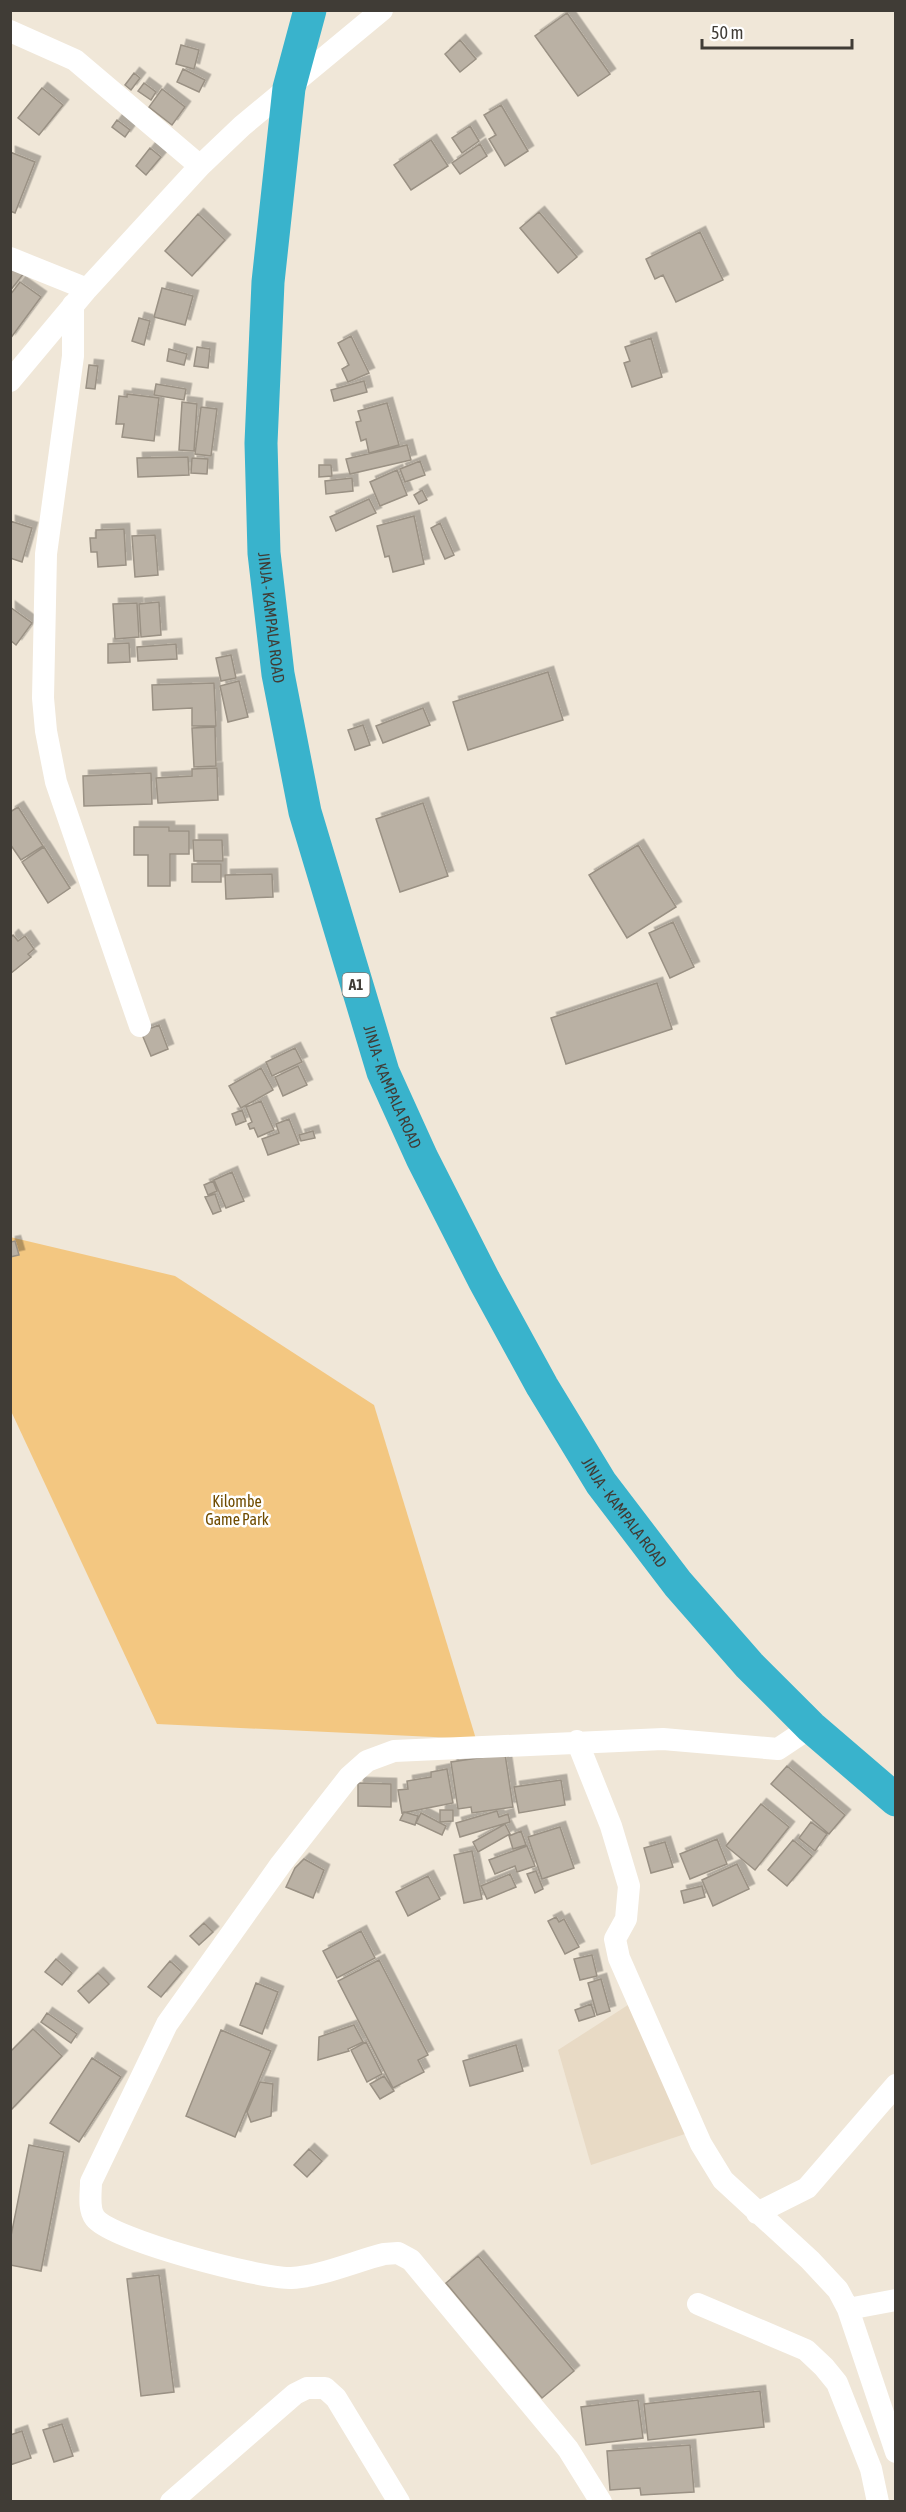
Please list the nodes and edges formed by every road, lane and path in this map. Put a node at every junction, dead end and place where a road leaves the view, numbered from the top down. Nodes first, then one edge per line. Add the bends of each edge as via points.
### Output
1 (310, 10) edge
2 (382, 10) edge
3 (10, 31) edge
4 (289, 88) junction
5 (200, 166) junction
6 (10, 258) edge
7 (80, 297) junction
8 (20, 357) edge
9 (10, 381) edge
10 (140, 1026) dead end
11 (811, 1727) junction
12 (577, 1741) junction
13 (896, 1800) edge
14 (896, 2085) edge
15 (757, 2213) junction
16 (896, 2300) edge
17 (698, 2304) dead end
18 (848, 2309) junction
19 (888, 2409) edge
20 (896, 2452) edge
21 (171, 2502) edge
22 (399, 2502) edge
23 (601, 2502) edge
24 (878, 2502) edge

1 - 4 highway, JINJA - KAMPALA ROAD / A1
2 - 4 street
3 - 5 street via 75,60
4 - 5 street
4 - 11 highway, JINJA - KAMPALA ROAD / A1 via 268,282 261,443 264,553 278,674 305,812 383,1072 484,1280 601,1483 678,1584 749,1665
5 - 7 street
6 - 7 street
7 - 8 street
7 - 10 street via 46,554 43,698 60,792
8 - 9 street
11 - 12 street via 778,1749 663,1739
11 - 13 highway, JINJA - KAMPALA ROAD / A1
12 - 15 street via 611,1826 629,1886 626,1919 615,1939 619,1958 701,2144 723,2180
12 - 23 street via 394,1751 367,1761 349,1777 281,1863 168,2024 91,2182 90,2204 94,2218 110,2229 186,2257 288,2278 384,2254 398,2253 411,2260 568,2449
14 - 15 street via 807,2188
15 - 18 street via 810,2260 838,2290
16 - 18 street
17 - 24 street via 806,2350 824,2367 837,2383 871,2469
18 - 19 street
19 - 20 street
21 - 22 street via 295,2394 307,2388 325,2388 336,2398

